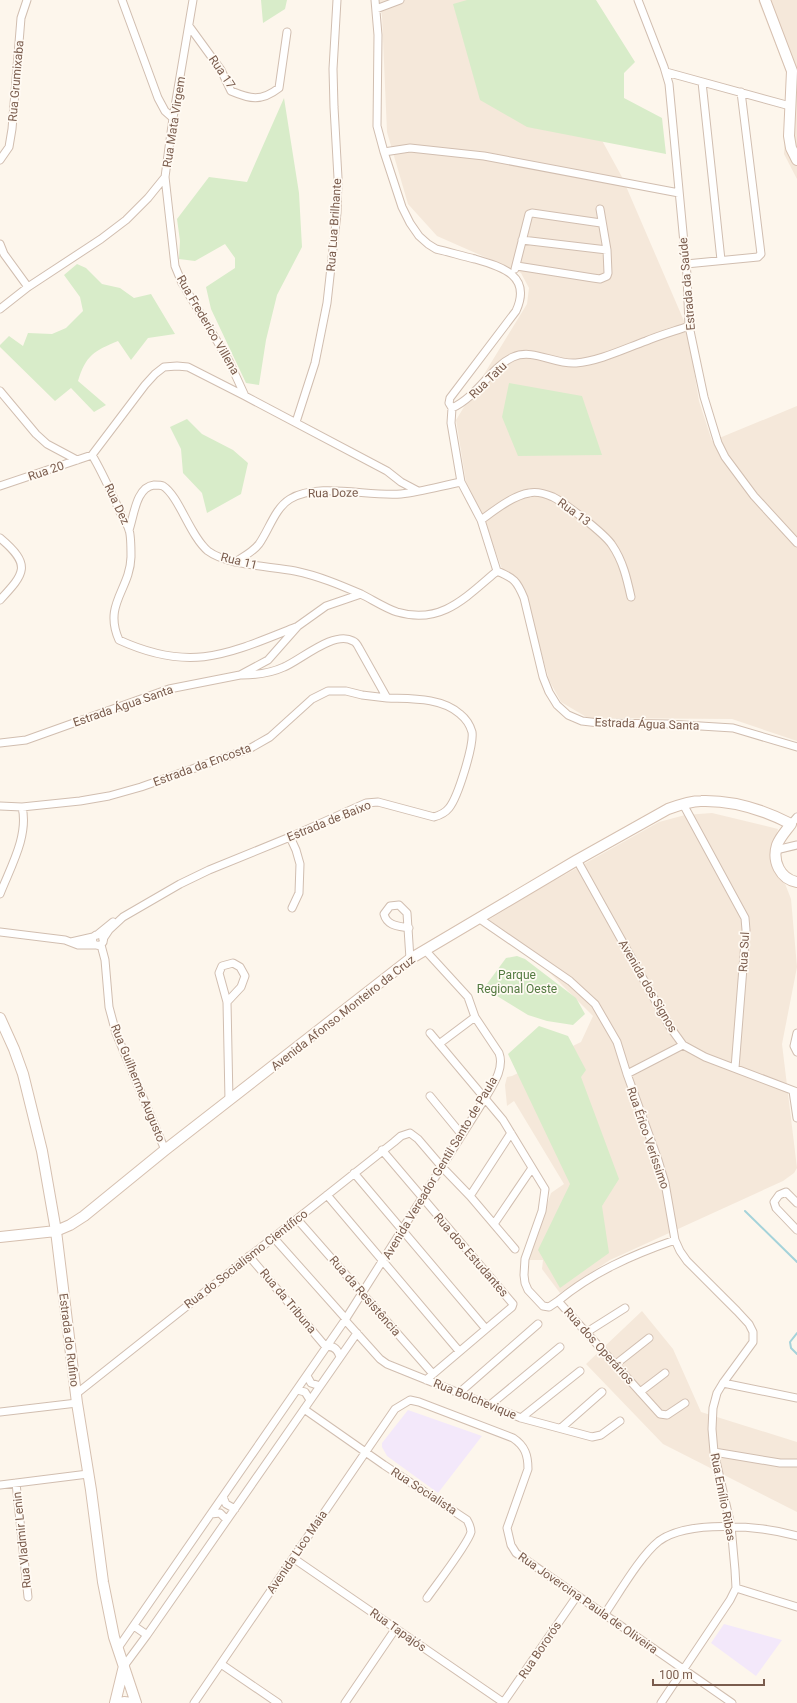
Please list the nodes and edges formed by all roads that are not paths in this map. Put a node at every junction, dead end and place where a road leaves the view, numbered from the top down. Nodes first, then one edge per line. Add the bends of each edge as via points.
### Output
1 (27, 0) edge
2 (122, 0) edge
3 (193, 0) edge
4 (338, 0) edge
5 (375, 0) edge
6 (400, 0) edge
7 (638, 0) edge
8 (765, 0) edge
9 (376, 9) junction
10 (189, 26) junction
11 (287, 32) dead end
12 (794, 71) edge
13 (666, 72) junction
14 (702, 82) junction
15 (741, 92) junction
16 (790, 106) junction
17 (174, 118) junction
18 (384, 152) junction
19 (0, 160) edge
20 (797, 160) edge
21 (166, 177) junction
22 (679, 193) junction
23 (600, 209) dead end
24 (601, 223) junction
25 (522, 240) junction
26 (0, 244) edge
27 (606, 250) junction
28 (721, 260) junction
29 (686, 264) junction
30 (517, 266) junction
31 (513, 275) junction
32 (28, 287) junction
33 (0, 309) edge
34 (690, 326) junction
35 (0, 390) edge
36 (245, 396) junction
37 (452, 408) junction
38 (296, 422) junction
39 (92, 455) junction
40 (77, 460) junction
41 (461, 482) junction
42 (0, 486) edge
43 (418, 491) junction
44 (481, 520) junction
45 (130, 530) junction
46 (0, 538) edge
47 (797, 543) edge
48 (235, 562) junction
49 (497, 572) junction
50 (361, 594) junction
51 (631, 597) dead end
52 (0, 600) edge
53 (298, 626) junction
54 (240, 675) junction
55 (387, 698) junction
56 (0, 743) edge
57 (797, 747) edge
58 (683, 804) junction
59 (0, 806) edge
60 (22, 807) junction
61 (794, 821) edge
62 (290, 837) junction
63 (797, 845) edge
64 (776, 850) junction
65 (577, 860) junction
66 (797, 882) edge
67 (0, 894) edge
68 (292, 908) dead end
69 (480, 919) junction
70 (119, 920) junction
71 (410, 928) dead end
72 (0, 932) edge
73 (95, 936) junction
74 (71, 942) junction
75 (100, 943) junction
76 (425, 950) junction
77 (410, 959) junction
78 (227, 1002) junction
79 (474, 1017) junction
80 (0, 1018) edge
81 (430, 1033) dead end
82 (797, 1033) edge
83 (439, 1044) junction
84 (683, 1045) junction
85 (797, 1052) edge
86 (736, 1068) junction
87 (626, 1074) junction
88 (795, 1091) edge
89 (430, 1096) dead end
90 (229, 1100) junction
91 (484, 1100) junction
92 (797, 1118) edge
93 (511, 1133) junction
94 (462, 1135) junction
95 (165, 1150) junction
96 (382, 1150) junction
97 (442, 1167) junction
98 (532, 1168) junction
99 (354, 1173) junction
100 (327, 1195) junction
101 (470, 1196) junction
102 (422, 1199) junction
103 (797, 1203) edge
104 (297, 1219) junction
105 (494, 1224) junction
106 (797, 1230) edge
107 (56, 1231) junction
108 (402, 1231) junction
109 (0, 1237) edge
110 (273, 1237) junction
111 (675, 1240) junction
112 (515, 1248) dead end
113 (249, 1256) junction
114 (383, 1262) junction
115 (363, 1293) junction
116 (558, 1302) junction
117 (625, 1308) dead end
118 (346, 1320) junction
119 (538, 1324) dead end
120 (486, 1329) junction
121 (587, 1332) junction
122 (357, 1333) junction
123 (649, 1338) dead end
124 (326, 1347) junction
125 (560, 1347) dead end
126 (459, 1351) junction
127 (340, 1357) junction
128 (616, 1364) junction
129 (580, 1371) dead end
130 (665, 1373) dead end
131 (433, 1374) junction
132 (307, 1376) junction
133 (426, 1380) junction
134 (723, 1383) junction
135 (320, 1386) junction
136 (297, 1390) junction
137 (602, 1392) dead end
138 (640, 1392) junction
139 (459, 1393) junction
140 (76, 1398) junction
141 (797, 1398) edge
142 (310, 1400) junction
143 (685, 1403) dead end
144 (402, 1404) joint
145 (490, 1405) junction
146 (304, 1409) junction
147 (0, 1412) edge
148 (521, 1418) junction
149 (620, 1421) dead end
150 (561, 1428) junction
151 (366, 1452) junction
152 (714, 1452) junction
153 (797, 1463) edge
154 (88, 1474) junction
155 (16, 1483) junction
156 (0, 1485) edge
157 (223, 1497) junction
158 (235, 1509) junction
159 (211, 1514) junction
160 (226, 1520) junction
161 (731, 1526) junction
162 (795, 1534) edge
163 (293, 1558) junction
164 (736, 1588) junction
165 (577, 1596) junction
166 (28, 1597) dead end
167 (427, 1598) dead end
168 (797, 1607) edge
169 (604, 1615) junction
170 (134, 1626) junction
171 (396, 1628) junction
172 (147, 1635) junction
173 (118, 1648) junction
174 (220, 1664) junction
175 (124, 1666) junction
176 (684, 1671) junction
177 (115, 1703) edge
178 (120, 1703) edge
179 (132, 1703) edge
180 (136, 1703) edge
181 (194, 1703) edge
182 (278, 1703) edge
183 (345, 1703) edge
184 (503, 1703) edge
185 (661, 1703) edge
186 (732, 1703) edge

1 - 19 street, Rua Grumixaba via 21,18 9,147
2 - 17 street via 158,98 165,111
3 - 10 street, Rua Mata Virgem
4 - 38 street, Rua Lua Brilhante via 333,69 337,213 327,303 315,363
5 - 9 street
6 - 9 street
7 - 13 street, Estrada da Saúde
8 - 12 street
9 - 18 street via 377,126
10 - 11 street, Rua 17 via 221,70 231,91 245,97 257,98 270,96 279,88
10 - 17 street, Rua Mata Virgem
12 - 16 street
13 - 14 street
13 - 22 street, Estrada da Saúde
14 - 15 street
14 - 28 street
15 - 16 street
15 - 28 street via 761,254 758,257
16 - 20 street via 789,136
17 - 21 street, Rua Mata Virgem
18 - 22 street via 410,148 484,156
18 - 31 street via 402,207 410,223 428,244 436,249 496,265
21 - 32 street, Rua Mata Virgem via 126,220
21 - 36 street, Rua Frederico Villena via 175,266 182,283 229,361
22 - 29 street, Estrada da Saúde
23 - 24 street
24 - 25 street via 532,213 528,216
24 - 27 street
25 - 27 street
25 - 30 street
26 - 32 street via 4,254
27 - 30 street via 608,273 600,279
28 - 29 street
29 - 34 street, Estrada da Saúde
30 - 31 street
31 - 37 street via 521,292 516,311 450,398
32 - 33 street, Rua Mata Virgem
34 - 37 street, Rua Tatu via 576,363 534,355 514,356 505,361 467,400
34 - 47 street, Estrada da Saúde via 704,397 718,443 725,457 754,496
35 - 40 street via 47,444
36 - 38 street
36 - 39 street via 188,367 164,368 145,384
37 - 41 street via 451,423
38 - 43 street
39 - 40 street, Rua 20
39 - 45 street, Rua Dez
40 - 42 street, Rua 20
41 - 43 street, Rua Doze
41 - 44 street
43 - 48 street, Rua Doze via 401,494 317,491 302,494 281,507 258,544
44 - 49 street
44 - 51 street, Rua 13 via 498,508 529,493 542,493 554,498 604,535 612,544 626,575
45 - 48 street, Rua 11 via 143,490 155,485 162,486 170,493 204,547 217,556
45 - 53 street, Rua Dez via 131,557 114,610 114,628 119,640 150,652 177,658 204,657 231,652
46 - 52 street via 12,548 22,566 16,583
48 - 50 street, Rua 11 via 295,571 328,580
49 - 50 street via 459,603 428,616 396,612
49 - 57 street, Estrada Água Santa via 510,576 520,588 545,682 557,705 568,714 582,721 599,723 733,728
50 - 53 street, Estrada Água Santa via 326,606
53 - 54 street, Estrada Água Santa via 268,660
54 - 55 street via 257,675 282,668 324,644 345,639 354,641 359,648
54 - 56 street, Estrada Água Santa via 169,689 26,740
55 - 60 street, Estrada da Encosta via 346,691 328,691 312,699 270,737 249,749 109,796
55 - 62 street, Estrada de Baixo via 420,699 438,704 452,709 468,722 472,732 469,757 450,806 441,815 434,817 372,802
58 - 61 street, Avenida Afonso Monteiro da Cruz via 700,800 732,804
58 - 65 street, Avenida Afonso Monteiro da Cruz via 656,816
58 - 86 street, Rua Sul via 745,918 746,938
59 - 60 street, Estrada da Encosta
60 - 67 street via 24,825
61 - 64 street
62 - 68 street via 300,864 299,893
62 - 70 street, Estrada de Baixo via 201,873
63 - 64 street
64 - 66 street via 775,859 779,870 785,877
65 - 69 street, Avenida Afonso Monteiro da Cruz
65 - 84 street, Avenida dos Signos via 670,1027
69 - 76 street, Avenida Afonso Monteiro da Cruz
69 - 87 street, Rua Érico Veríssimo via 570,981 595,1004 616,1042
70 - 73 street, Estrada de Baixo via 107,925
70 - 75 street, Estrada de Baixo
71 - 77 street
72 - 74 street, Estrada de Baixo
73 - 74 street, Estrada de Baixo
73 - 75 street via 101,936
74 - 75 street, Estrada de Baixo via 78,945
75 - 95 street, Rua Guilherme Augusto via 105,960 109,1007 116,1033
76 - 77 street, Avenida Afonso Monteiro da Cruz
76 - 79 street, Avenida Vereador Gentil Santo de Paula via 468,997
77 - 90 street, Avenida Afonso Monteiro da Cruz
78 - 78 street via 219,973 222,966 233,963 244,971 245,976 241,987
78 - 90 street
79 - 83 street
79 - 91 street, Avenida Vereador Gentil Santo de Paula via 502,1059 498,1076
80 - 107 street, Estrada do Rufino via 23,1074 42,1150
81 - 83 street, Rua dos Operários
82 - 85 street via 794,1042
83 - 91 street, Rua dos Operários
84 - 86 street, Avenida dos Signos via 705,1057
84 - 87 street
86 - 88 street, Avenida dos Signos
87 - 111 street, Rua Érico Veríssimo via 665,1183
88 - 92 street
89 - 94 street
90 - 95 street, Avenida Afonso Monteiro da Cruz
91 - 93 street, Rua dos Operários via 503,1120
91 - 94 street, Avenida Vereador Gentil Santo de Paula
93 - 98 street, Rua dos Operários
93 - 101 street
94 - 97 street, Avenida Vereador Gentil Santo de Paula
95 - 107 street, Avenida Afonso Monteiro da Cruz via 84,1216 70,1226
96 - 97 street, Rua do Socialismo Científico via 410,1134 418,1139
96 - 99 street, Rua do Socialismo Científico
96 - 102 street, Rua dos Estudantes
97 - 101 street
97 - 102 street, Avenida Vereador Gentil Santo de Paula
98 - 105 street
98 - 116 street, Rua dos Operários via 546,1189 542,1211 525,1259 525,1283 543,1306 549,1307
99 - 100 street, Rua do Socialismo Científico
99 - 108 street
100 - 104 street, Rua do Socialismo Científico
100 - 114 street
101 - 105 street
102 - 108 street, Avenida Vereador Gentil Santo de Paula
102 - 120 street, Rua dos Estudantes via 513,1304
103 - 106 street via 786,1192 779,1195 774,1202 776,1208
104 - 110 street, Rua do Socialismo Científico
104 - 115 street, Rua da Resistência
105 - 112 street
107 - 109 street, Avenida Afonso Monteiro da Cruz
107 - 140 street, Estrada do Rufino
108 - 114 street, Avenida Vereador Gentil Santo de Paula
108 - 120 street
110 - 113 street, Rua do Socialismo Científico
110 - 118 street, Rua Bolchevique
111 - 116 street via 603,1270 574,1288
111 - 134 street, Rua Érico Veríssimo via 687,1261 737,1311 753,1332 753,1342
113 - 124 street, Rua da Tribuna
113 - 140 street, Rua do Socialismo Científico
114 - 115 street, Avenida Vereador Gentil Santo de Paula
114 - 126 street
115 - 118 street, Avenida Vereador Gentil Santo de Paula
115 - 131 street, Rua da Resistência
116 - 121 street, Rua dos Operários
117 - 121 street
118 - 122 street, Rua Bolchevique
118 - 124 street, Avenida Vereador Gentil Santo de Paula
119 - 139 street
120 - 126 street
121 - 128 street, Rua dos Operários
122 - 127 street
122 - 133 street, Rua Bolchevique via 387,1364
123 - 128 street
124 - 127 street via 336,1348
124 - 132 street, Avenida Vereador Gentil Santo de Paula
125 - 145 street
126 - 131 street
127 - 135 street
128 - 138 street, Rua dos Operários
129 - 148 street
130 - 138 street
131 - 133 street
132 - 135 street via 311,1383
132 - 136 street, Avenida Vereador Gentil Santo de Paula
133 - 139 street, Rua Bolchevique
134 - 141 street
134 - 152 street, Rua Emílio Ribas via 713,1408
135 - 142 street
136 - 142 street via 305,1392
136 - 157 street, Avenida Vereador Gentil Santo de Paula
137 - 150 street
138 - 143 street, Rua dos Operários via 660,1414 667,1415
139 - 145 street, Rua Bolchevique
140 - 147 street
140 - 154 street, Estrada do Rufino
142 - 146 street
144 - 151 street, Avenida Lico Maia via 395,1409
144 - 165 street, Rua Jovercina Paula de Oliveira via 410,1400 419,1402 520,1442 528,1459 528,1469 509,1519 507,1528 511,1545 523,1559
145 - 148 street, Rua Bolchevique
146 - 151 street, Rua Socialista
146 - 158 street
148 - 150 street, Rua Bolchevique
149 - 150 street, Rua Bolchevique via 597,1436 583,1435
151 - 163 street, Avenida Lico Maia
151 - 167 street, Rua Socialista via 456,1512 467,1520 471,1527 464,1545
152 - 153 street via 780,1463
152 - 161 street, Rua Emílio Ribas
154 - 155 street
154 - 173 street, Estrada do Rufino via 104,1582
155 - 156 street
155 - 166 street, Rua Vladmir Lenin
157 - 158 street via 226,1504
157 - 159 street, Avenida Vereador Gentil Santo de Paula
158 - 160 street
159 - 160 street via 220,1513
159 - 170 street, Avenida Vereador Gentil Santo de Paula
160 - 172 street
161 - 162 street
161 - 164 street, Rua Emílio Ribas
161 - 169 street via 685,1530 659,1542 648,1552
163 - 171 street, Rua Tapajós
163 - 174 street, Avenida Lico Maia
164 - 168 street
164 - 176 street
165 - 169 street, Rua Jovercina Paula de Oliveira
165 - 184 street, Rua Bororós
169 - 176 street, Rua Jovercina Paula de Oliveira
170 - 172 street
170 - 173 street, Avenida Vereador Gentil Santo de Paula
171 - 183 street
171 - 184 street, Rua Tapajós
172 - 175 street
173 - 175 street, Estrada do Rufino
174 - 181 street, Avenida Lico Maia
174 - 182 street
175 - 177 street
175 - 180 street, Estrada do Rufino
176 - 185 street
176 - 186 street, Rua Jovercina Paula de Oliveira
178 - 179 street

